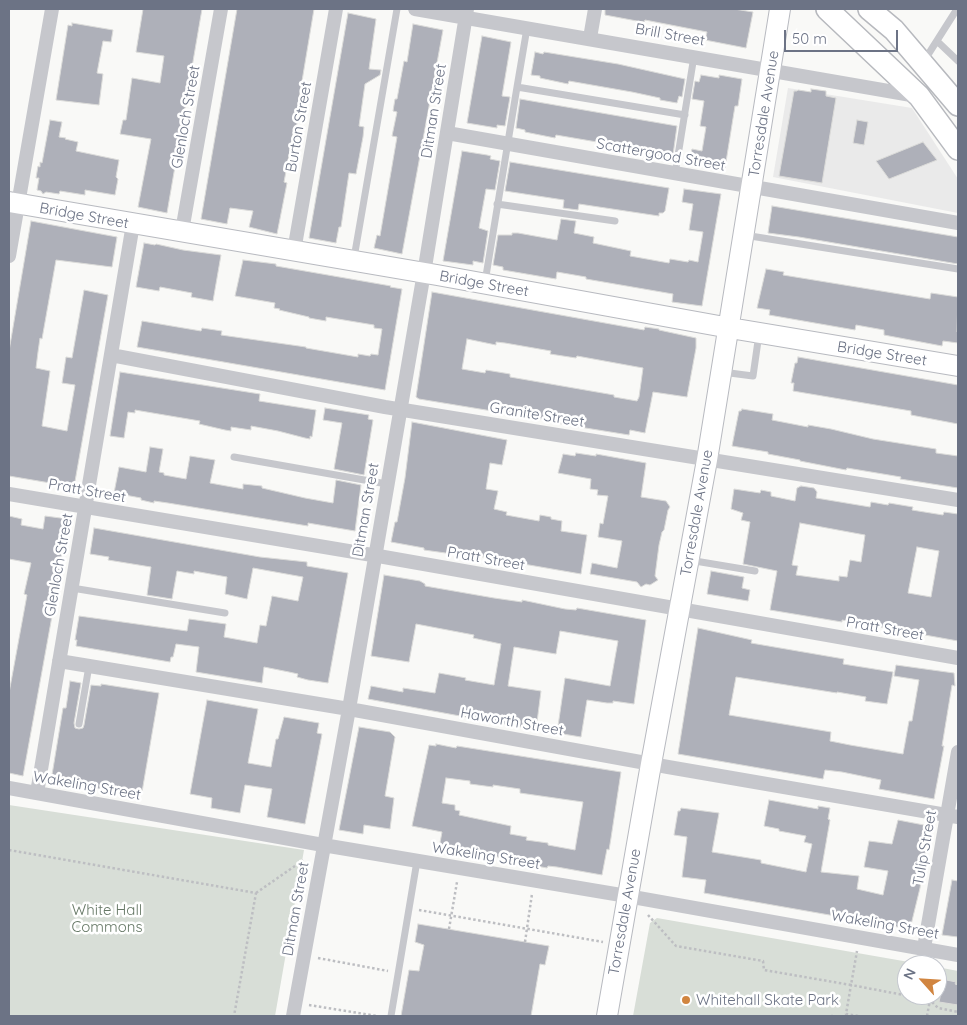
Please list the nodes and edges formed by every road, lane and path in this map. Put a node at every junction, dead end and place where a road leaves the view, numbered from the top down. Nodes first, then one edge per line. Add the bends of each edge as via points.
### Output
1 (52, 9) edge
2 (221, 9) edge
3 (336, 9) edge
4 (397, 9) edge
5 (416, 9) edge
6 (595, 9) edge
7 (780, 9) edge
8 (827, 9) edge
9 (869, 9) edge
10 (957, 9) edge
11 (466, 13) edge
12 (527, 28) junction
13 (590, 38) junction
14 (936, 41) junction
15 (694, 56) junction
16 (958, 61) edge
17 (923, 63) junction
18 (771, 69) junction
19 (517, 87) junction
20 (919, 96) junction
21 (958, 105) edge
22 (685, 115) junction
23 (447, 133) junction
24 (508, 144) junction
25 (958, 149) edge
26 (675, 174) junction
27 (752, 188) junction
28 (13, 203) edge
29 (497, 204) junction
30 (615, 221) dead end
31 (958, 223) edge
32 (133, 224) junction
33 (182, 231) junction
34 (744, 235) junction
35 (294, 251) junction
36 (9, 256) edge
37 (354, 261) junction
38 (958, 269) edge
39 (424, 273) junction
40 (484, 284) junction
41 (730, 328) junction
42 (759, 334) junction
43 (111, 355) junction
44 (958, 366) edge
45 (722, 372) junction
46 (400, 408) junction
47 (234, 457) dead end
48 (707, 460) junction
49 (387, 484) junction
50 (9, 494) edge
51 (958, 500) edge
52 (85, 507) junction
53 (374, 556) junction
54 (689, 560) junction
55 (755, 571) dead end
56 (72, 588) junction
57 (680, 609) junction
58 (225, 613) dead end
59 (958, 658) edge
60 (59, 661) junction
61 (89, 666) junction
62 (349, 709) junction
63 (79, 724) dead end
64 (958, 752) edge
65 (651, 764) junction
66 (9, 788) edge
67 (37, 794) junction
68 (953, 816) edge
69 (323, 845) junction
70 (9, 850) edge
71 (305, 859) dead end
72 (417, 861) junction
73 (459, 868) junction
74 (534, 881) junction
75 (256, 893) junction
76 (627, 896) junction
77 (409, 909) junction
78 (648, 915) dead end
79 (451, 916) junction
80 (450, 929) dead end
81 (527, 929) junction
82 (525, 942) dead end
83 (619, 944) junction
84 (924, 948) junction
85 (857, 951) dead end
86 (958, 955) edge
87 (304, 956) junction
88 (398, 973) junction
89 (851, 985) junction
90 (897, 994) edge
91 (935, 1005) edge
92 (294, 1010) edge
93 (958, 1012) edge
94 (846, 1015) edge
95 (234, 1016) edge
96 (377, 1016) edge
97 (391, 1016) edge
98 (607, 1016) edge
99 (858, 1016) edge

1 - 28 street
2 - 33 street, Glenloch Street
3 - 35 street, Burton Street
4 - 37 lane
5 - 11 street, Brill Street
6 - 13 street
7 - 18 main road, Torresdale Avenue
8 - 20 main road
9 - 17 main road via 894,30
10 - 14 lane
11 - 12 street, Brill Street
11 - 23 street, Ditman Street
12 - 13 street, Brill Street
12 - 19 lane
13 - 15 street, Brill Street
14 - 16 lane
14 - 17 lane
15 - 18 street, Brill Street
15 - 22 lane
17 - 21 main road
18 - 20 street, Brill Street
18 - 27 main road, Torresdale Avenue
19 - 22 lane
19 - 24 lane
20 - 25 main road
22 - 26 lane
23 - 24 street, Scattergood Street
23 - 39 street, Ditman Street
24 - 26 street, Scattergood Street
24 - 29 lane
26 - 27 street, Scattergood Street
27 - 31 street, Scattergood Street
27 - 34 main road, Torresdale Avenue
28 - 32 main road, Bridge Street
28 - 36 street
29 - 30 lane
29 - 40 lane
32 - 33 main road, Bridge Street
32 - 43 street, Glenloch Street
33 - 35 main road, Bridge Street
34 - 38 lane
34 - 41 main road, Torresdale Avenue
35 - 37 main road, Bridge Street
37 - 39 main road, Bridge Street
39 - 40 main road, Bridge Street
39 - 46 street, Ditman Street
40 - 41 main road, Bridge Street
41 - 42 main road, Bridge Street
41 - 45 main road, Torresdale Avenue
42 - 44 main road, Bridge Street
42 - 45 lane via 753,376
43 - 46 street, Granite Street
43 - 52 street, Glenloch Street
45 - 48 main road, Torresdale Avenue
46 - 48 street, Granite Street
46 - 49 street, Ditman Street
47 - 49 lane
48 - 51 street, Granite Street
48 - 54 main road, Torresdale Avenue
49 - 53 street, Ditman Street
50 - 52 street, Pratt Street
52 - 53 street, Pratt Street
52 - 56 street, Glenloch Street
53 - 57 street, Pratt Street
53 - 62 street, Ditman Street
54 - 55 lane
54 - 57 main road, Torresdale Avenue
56 - 58 lane
56 - 60 street, Glenloch Street
57 - 59 street, Pratt Street
57 - 65 main road, Torresdale Avenue
60 - 61 street, Haworth Street
60 - 67 street, Glenloch Street
61 - 62 street, Haworth Street
61 - 63 lane
62 - 65 street, Haworth Street
62 - 69 street, Ditman Street
64 - 68 street, Tulip Street
65 - 68 street, Haworth Street
65 - 76 main road, Torresdale Avenue
66 - 67 street, Wakeling Street
67 - 69 street, Wakeling Street
68 - 84 street, Tulip Street
69 - 72 street, Wakeling Street
69 - 87 street, Ditman Street
70 - 75 path
71 - 75 path
72 - 73 street, Wakeling Street
72 - 77 lane
73 - 74 street, Wakeling Street
73 - 79 path
74 - 76 street, Wakeling Street
74 - 81 path
75 - 95 path
76 - 83 main road, Torresdale Avenue
76 - 84 street, Wakeling Street
77 - 79 path
77 - 88 lane
78 - 89 path via 676,946 762,961 764,970
79 - 80 path
79 - 81 path
81 - 82 path
81 - 83 path
83 - 98 main road, Torresdale Avenue
84 - 86 street, Wakeling Street
85 - 89 path
87 - 88 path
87 - 92 street, Ditman Street
88 - 97 lane
89 - 90 path
89 - 94 path
91 - 93 path
92 - 96 path
94 - 99 path

